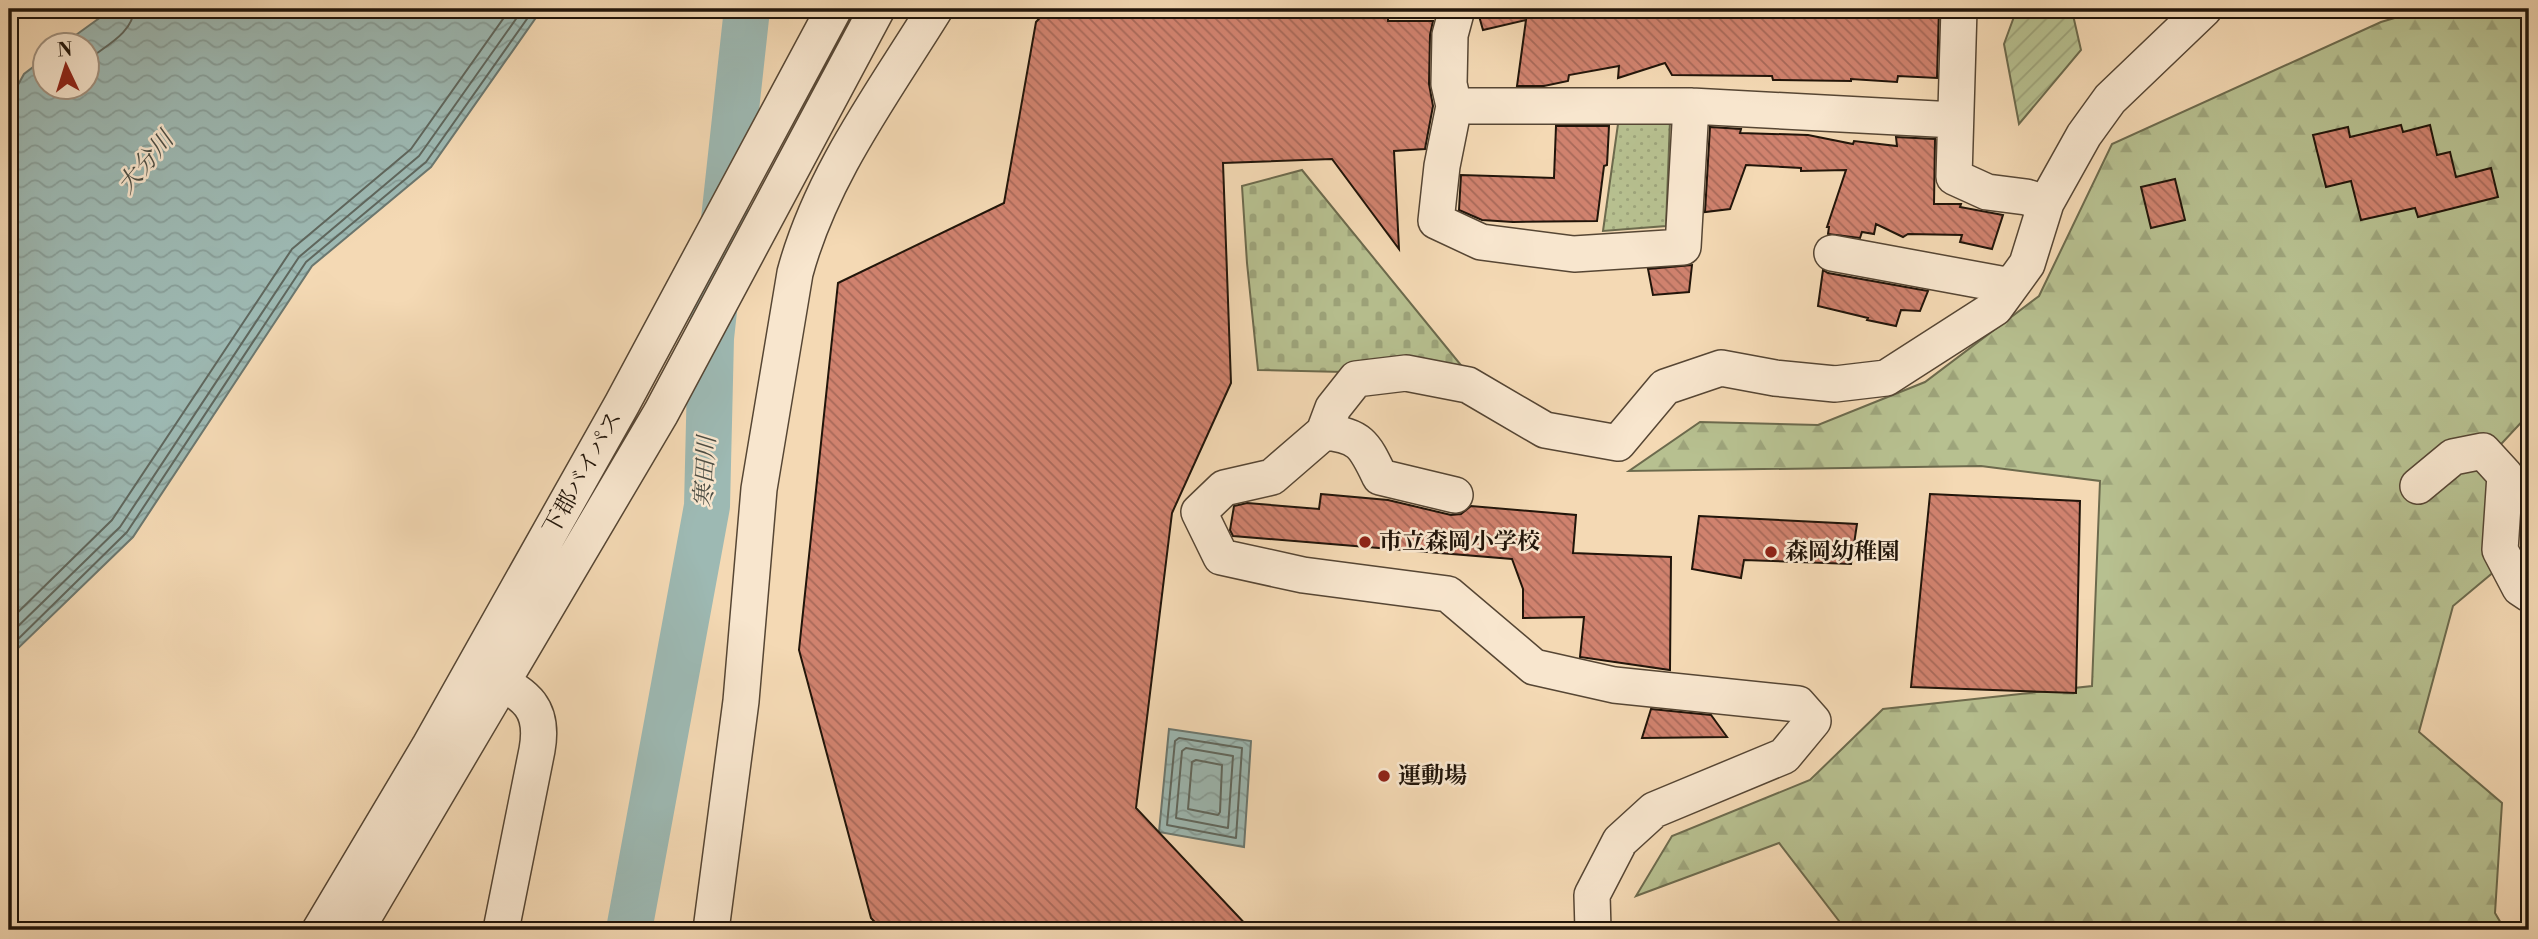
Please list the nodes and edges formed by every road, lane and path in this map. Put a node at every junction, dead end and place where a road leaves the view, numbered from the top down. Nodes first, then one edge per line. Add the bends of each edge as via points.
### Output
1 (834, 9) edge
2 (877, 9) edge
3 (911, 9) edge
4 (935, 9) edge
5 (1457, 9) edge
6 (1959, 9) edge
7 (2204, 9) edge
8 (1454, 106) junction
9 (1691, 106) junction
10 (1955, 120) junction
11 (848, 149) junction
12 (2046, 203) junction
13 (1832, 253) dead end
14 (2011, 286) junction
15 (1324, 432) junction
16 (2418, 486) dead end
17 (1455, 495) dead end
18 (2529, 594) edge
19 (489, 675) junction
20 (320, 930) edge
21 (356, 930) edge
22 (501, 930) edge
23 (711, 930) edge
24 (1593, 930) edge

1 - 19 street, 下郡バイパス via 622,404
2 - 19 street via 661,413
3 - 11 street
4 - 11 street
5 - 8 street via 1450,35 1449,83
6 - 10 street
7 - 12 street via 2110,99
8 - 9 street
8 - 9 street via 1436,221 1481,242 1574,254 1684,247
9 - 10 street
10 - 12 street via 1954,177 1987,192
11 - 23 street via 818,203 796,273 760,489 741,701
12 - 14 street via 2027,264
13 - 14 street
14 - 15 street via 1995,308 1886,378 1835,384 1721,368 1665,387 1618,443 1545,430 1468,385 1406,373 1356,380 1333,408
15 - 17 street via 1344,434 1366,448 1380,477
15 - 24 street via 1272,477 1224,488 1199,512 1221,557 1303,575 1448,594 1534,667 1614,685 1798,704 1813,721 1784,757 1654,810 1620,841 1592,894
16 - 18 street via 2453,457 2483,451 2505,474 2500,550 2520,588
19 - 20 street, 下郡バイパス
19 - 21 street
19 - 22 street via 528,698 538,728

